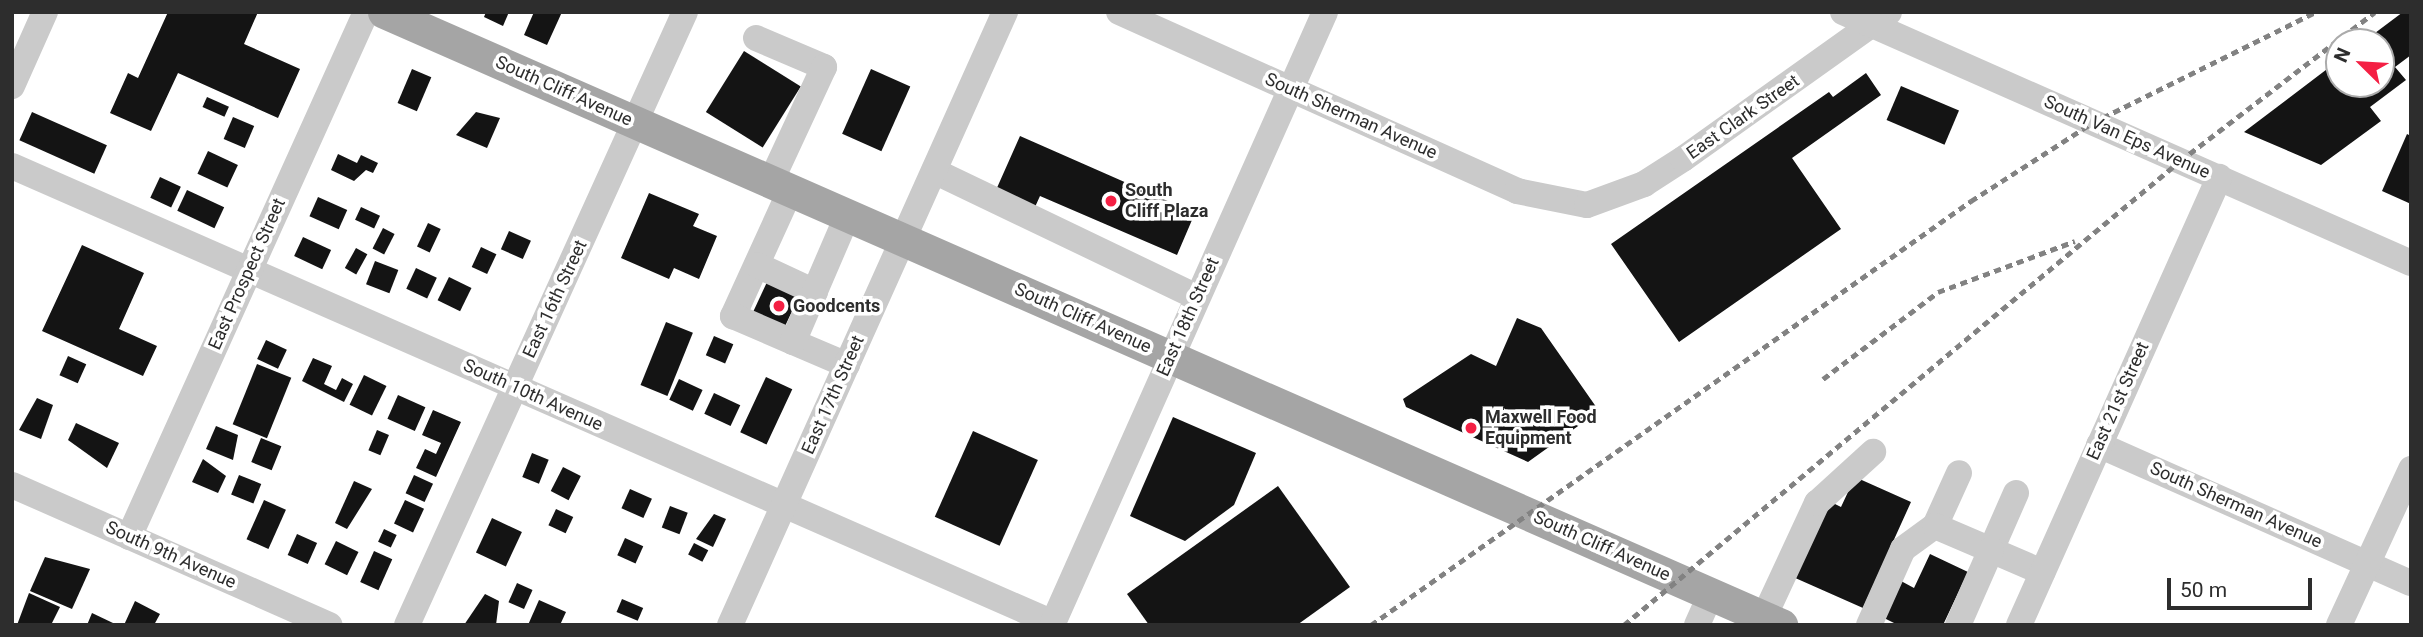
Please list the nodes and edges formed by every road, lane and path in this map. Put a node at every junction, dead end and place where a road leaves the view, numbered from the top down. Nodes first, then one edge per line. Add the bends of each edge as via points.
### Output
1 (45, 12) edge
2 (366, 12) edge
3 (384, 12) edge
4 (685, 12) edge
5 (1005, 12) edge
6 (1119, 12) edge
7 (1325, 12) edge
8 (1843, 12) edge
9 (1880, 19) edge
10 (756, 37) dead end
11 (12, 86) edge
12 (1290, 88) junction
13 (636, 122) junction
14 (12, 166) edge
15 (934, 171) junction
16 (2219, 177) junction
17 (781, 185) junction
18 (1587, 205) joint
19 (848, 214) junction
20 (903, 238) junction
21 (2411, 263) edge
22 (757, 265) junction
23 (248, 271) junction
24 (815, 292) junction
25 (1197, 297) junction
26 (793, 342) junction
27 (1171, 356) junction
28 (846, 365) junction
29 (514, 387) junction
30 (2099, 445) junction
31 (1872, 452) dead end
32 (2411, 469) edge
33 (1959, 473) dead end
34 (12, 485) edge
35 (2016, 493) dead end
36 (785, 504) junction
37 (1935, 526) junction
38 (130, 537) junction
39 (1991, 550) junction
40 (2368, 564) junction
41 (2042, 572) junction
42 (2411, 583) edge
43 (1711, 594) junction
44 (1773, 621) edge
45 (1053, 623) edge
46 (329, 625) edge
47 (407, 625) edge
48 (730, 625) edge
49 (1697, 625) edge
50 (1869, 625) edge
51 (1958, 625) edge
52 (2019, 625) edge
53 (2339, 625) edge

1 - 11 street
2 - 23 street, East Prospect Street
3 - 13 main road, South Cliff Avenue
4 - 13 street, East 16th Street
5 - 15 street, East 17th Street
6 - 12 street, South Sherman Avenue
7 - 12 street, East 18th Street
8 - 9 street, South Van Eps Avenue
9 - 16 street, South Van Eps Avenue
9 - 18 street, East Clark Street via 1663,172
10 - 17 street via 824,67
12 - 18 street, South Sherman Avenue via 1517,191
12 - 25 street, East 18th Street
13 - 17 main road, South Cliff Avenue
13 - 29 street, East 16th Street
14 - 23 street, South 10th Avenue
15 - 20 street, East 17th Street
15 - 25 street
16 - 21 street, South Van Eps Avenue
16 - 30 street, East 21st Street
17 - 19 main road, South Cliff Avenue
17 - 22 street
19 - 20 main road, South Cliff Avenue
19 - 24 street
20 - 27 main road, South Cliff Avenue
20 - 28 street, East 17th Street
22 - 24 street
22 - 26 street via 733,316
23 - 29 street, South 10th Avenue
23 - 38 street, East Prospect Street
24 - 26 street
25 - 27 street, East 18th Street
26 - 28 street
27 - 43 main road, South Cliff Avenue
27 - 45 street, East 18th Street
28 - 36 street, East 17th Street
29 - 36 street, South 10th Avenue
29 - 47 street, East 16th Street
30 - 40 street, South Sherman Avenue
30 - 41 street, East 21st Street
31 - 44 street via 1817,503
32 - 40 street
33 - 37 street
34 - 38 street, South 9th Avenue
35 - 39 street
36 - 45 street, South 10th Avenue
36 - 48 street, East 17th Street
37 - 39 street
37 - 50 street via 1903,549
38 - 46 street, South 9th Avenue
39 - 41 street
39 - 51 street
40 - 42 street, South Sherman Avenue
40 - 53 street
41 - 52 street, East 21st Street
43 - 44 main road, South Cliff Avenue
43 - 49 street

